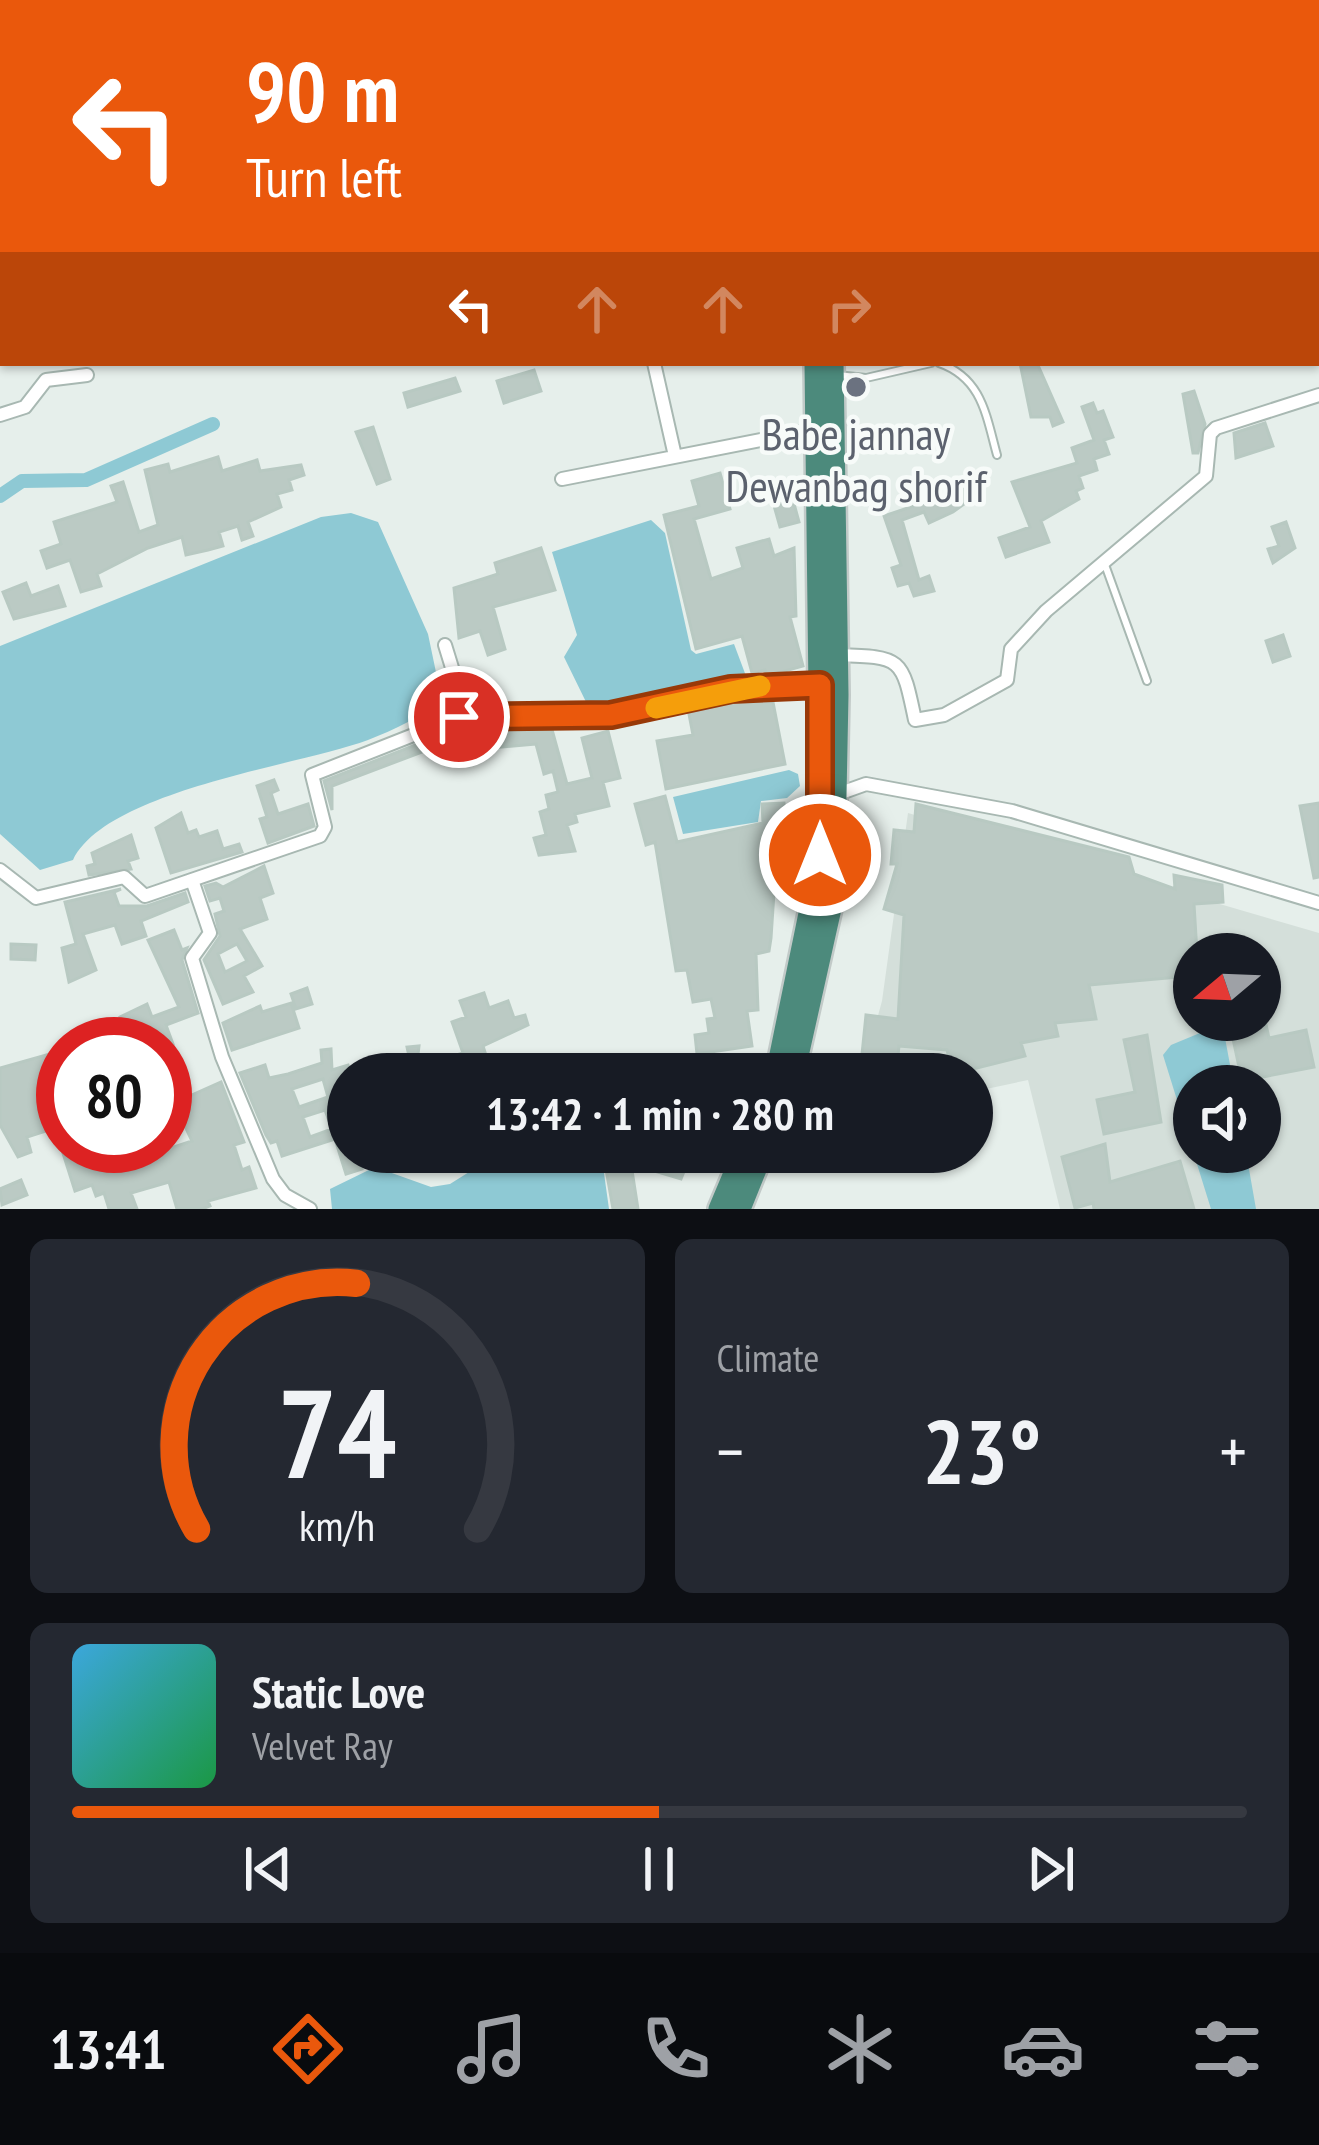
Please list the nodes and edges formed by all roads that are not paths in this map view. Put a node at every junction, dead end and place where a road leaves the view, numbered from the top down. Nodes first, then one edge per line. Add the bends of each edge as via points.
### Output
1 (655, 366) edge
2 (921, 366) edge
3 (945, 366) edge
4 (827, 367) edge
5 (87, 375) dead end
6 (1319, 394) edge
7 (0, 415) edge
8 (817, 429) junction
9 (998, 455) dead end
10 (675, 456) junction
11 (562, 479) dead end
12 (1102, 559) junction
13 (445, 645) dead end
14 (837, 655) junction
15 (1147, 681) dead end
16 (820, 685) junction
17 (459, 717) junction
18 (838, 794) junction
19 (0, 869) edge
20 (192, 880) junction
21 (1319, 903) edge
22 (780, 1053) edge
23 (799, 1053) edge
24 (734, 1173) edge
25 (755, 1173) edge
26 (310, 1209) edge
27 (719, 1209) edge
28 (740, 1209) edge

1 - 10 street
2 - 4 lane via 866,378
3 - 9 lane via 980,393
4 - 8 highway
4 - 14 highway
5 - 7 street via 46,380 25,407
6 - 12 street via 1216,428 1205,476
8 - 10 street
8 - 16 highway
10 - 11 street
12 - 14 street via 1011,649 1006,680 935,719 915,720 895,660
12 - 15 lane
13 - 17 street
14 - 18 highway
16 - 17 street via 731,689 611,715
16 - 22 highway via 820,855
17 - 20 street via 312,775 325,827 320,836
18 - 21 street via 866,784 1012,811
18 - 23 highway via 834,895
19 - 20 street via 36,898 124,877 145,896
20 - 26 street via 210,933 192,958 222,1057 273,1179
24 - 27 highway
25 - 28 highway

